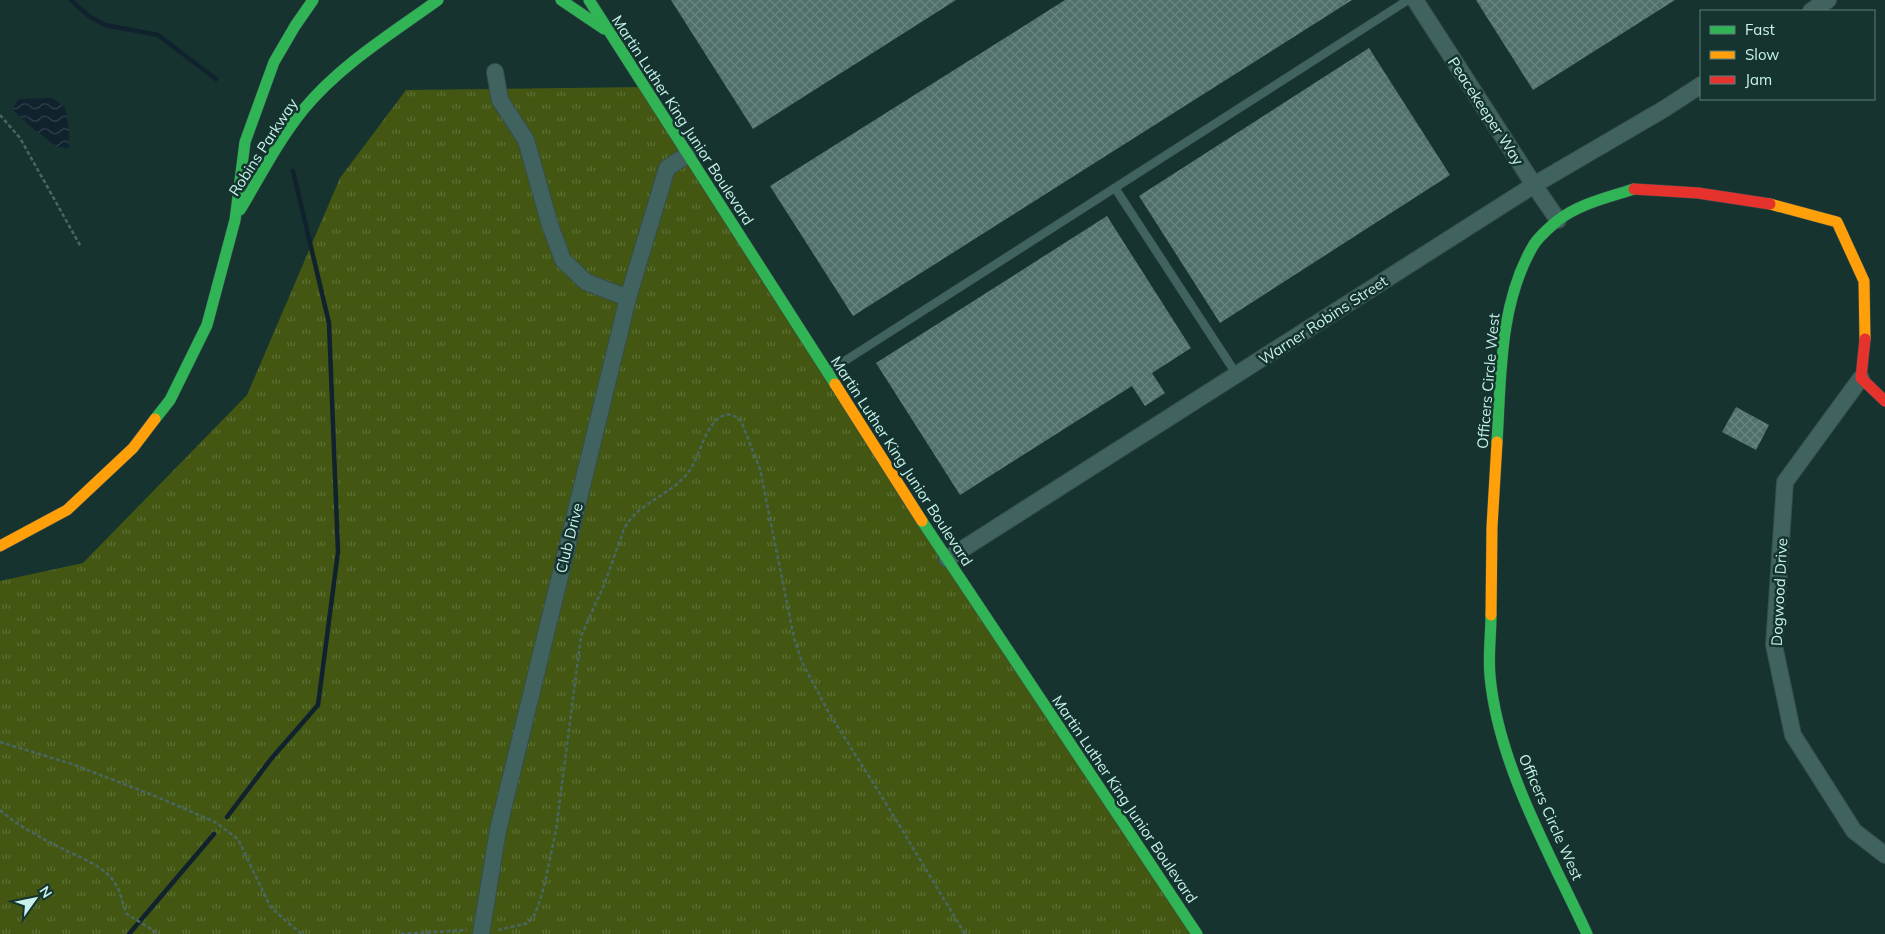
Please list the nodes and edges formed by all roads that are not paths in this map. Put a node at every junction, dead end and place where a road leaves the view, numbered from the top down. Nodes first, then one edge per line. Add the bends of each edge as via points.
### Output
1 (313, 0) edge
2 (438, 0) edge
3 (561, 0) edge
4 (589, 0) edge
5 (1408, 0) edge
6 (1415, 0) edge
7 (1828, 0) edge
8 (1813, 10) edge
9 (610, 34) junction
10 (496, 72) dead end
11 (1700, 85) edge
12 (687, 155) junction
13 (1534, 185) junction
14 (1115, 188) junction
15 (235, 220) junction
16 (1558, 220) junction
17 (628, 298) junction
18 (827, 372) junction
19 (1237, 375) junction
20 (1861, 378) junction
21 (1885, 401) edge
22 (0, 546) edge
23 (947, 559) junction
24 (1885, 856) edge
25 (481, 932) edge
26 (1197, 934) edge
27 (1587, 934) edge

1 - 15 street, Robins Parkway via 274,62 246,142
2 - 15 street, Robins Parkway via 338,74 312,99 289,129
3 - 9 street
4 - 9 street, Martin Luther King Junior Boulevard
5 - 14 lane
6 - 13 street, Peacekeeper Way
7 - 8 street
9 - 12 street, Martin Luther King Junior Boulevard
10 - 17 street via 500,100 526,140 563,260 586,282
11 - 13 street, Warner Robins Street
12 - 17 street, Club Drive via 667,168
12 - 18 street, Martin Luther King Junior Boulevard
13 - 16 street, Peacekeeper Way
13 - 19 street, Warner Robins Street
14 - 18 lane
14 - 19 lane
15 - 22 street, Robins Parkway via 207,325 170,400 133,448 67,510
16 - 20 street, Officers Circle West via 1581,207 1634,188 1772,204 1837,222 1864,281 1866,329
16 - 27 street, Officers Circle West via 1534,244 1518,277 1507,321 1492,527 1490,675 1506,751 1523,797
17 - 25 street, Club Drive via 498,830
18 - 23 street, Martin Luther King Junior Boulevard
19 - 23 street, Warner Robins Street
20 - 21 street
20 - 24 street, Dogwood Drive via 1785,482 1774,645 1793,735 1854,831
23 - 26 street, Martin Luther King Junior Boulevard

